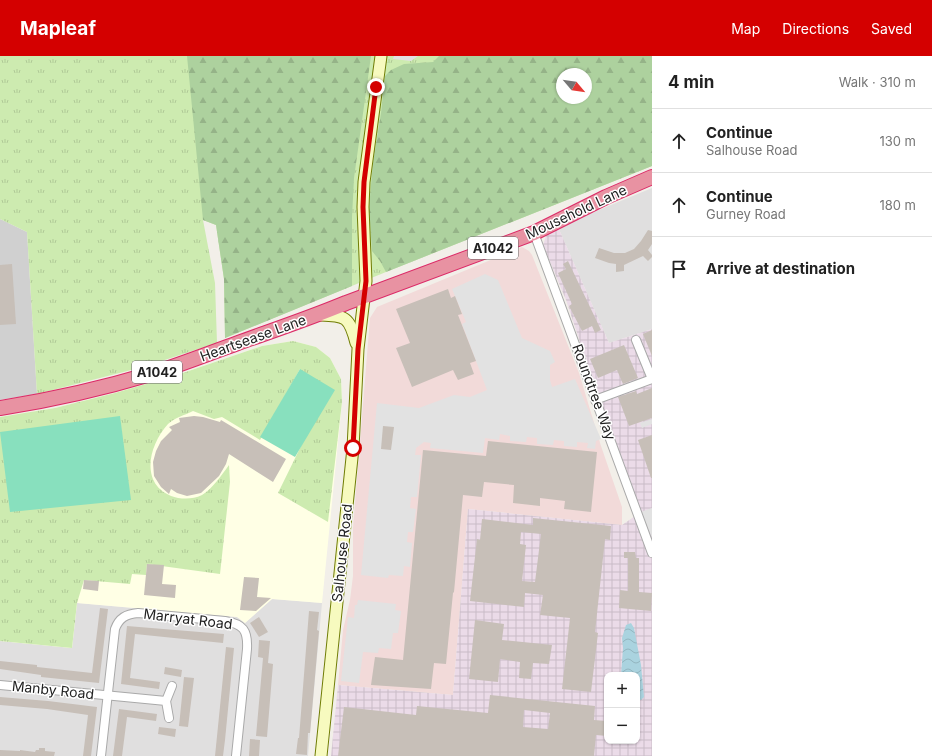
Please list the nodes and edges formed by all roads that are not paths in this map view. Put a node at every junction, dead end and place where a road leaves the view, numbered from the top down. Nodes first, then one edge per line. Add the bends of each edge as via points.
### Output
1 (380, 56) edge
2 (652, 177) edge
3 (534, 233) junction
4 (364, 296) junction
5 (318, 315) junction
6 (636, 340) dead end
7 (358, 349) junction
8 (652, 379) edge
9 (595, 400) junction
10 (0, 408) edge
11 (652, 552) edge
12 (0, 685) edge
13 (172, 686) dead end
14 (107, 696) junction
15 (166, 702) junction
16 (169, 718) dead end
17 (101, 756) edge
18 (236, 756) edge
19 (322, 756) edge

1 - 4 street, Salhouse Road via 364,182
2 - 3 highway, Mousehold Lane / A1042
3 - 4 highway, Mousehold Lane / A1042
3 - 9 street, Roundtree Way
4 - 5 highway, Heartsease Lane / A1042
4 - 7 street, Salhouse Road
5 - 7 street, Salhouse Road via 340,316 348,321
5 - 10 highway, Heartsease Lane / A1042 via 153,373 71,395
6 - 8 street
7 - 19 street, Salhouse Road via 353,448
8 - 9 street
9 - 11 street, Roundtree Way
12 - 14 street, Manby Road
13 - 15 street
14 - 15 street, Manby Road
14 - 17 street, Marryat Road
14 - 18 street, Marryat Road via 115,629 120,619 126,615 138,613 235,623 241,627 248,639
15 - 16 street

